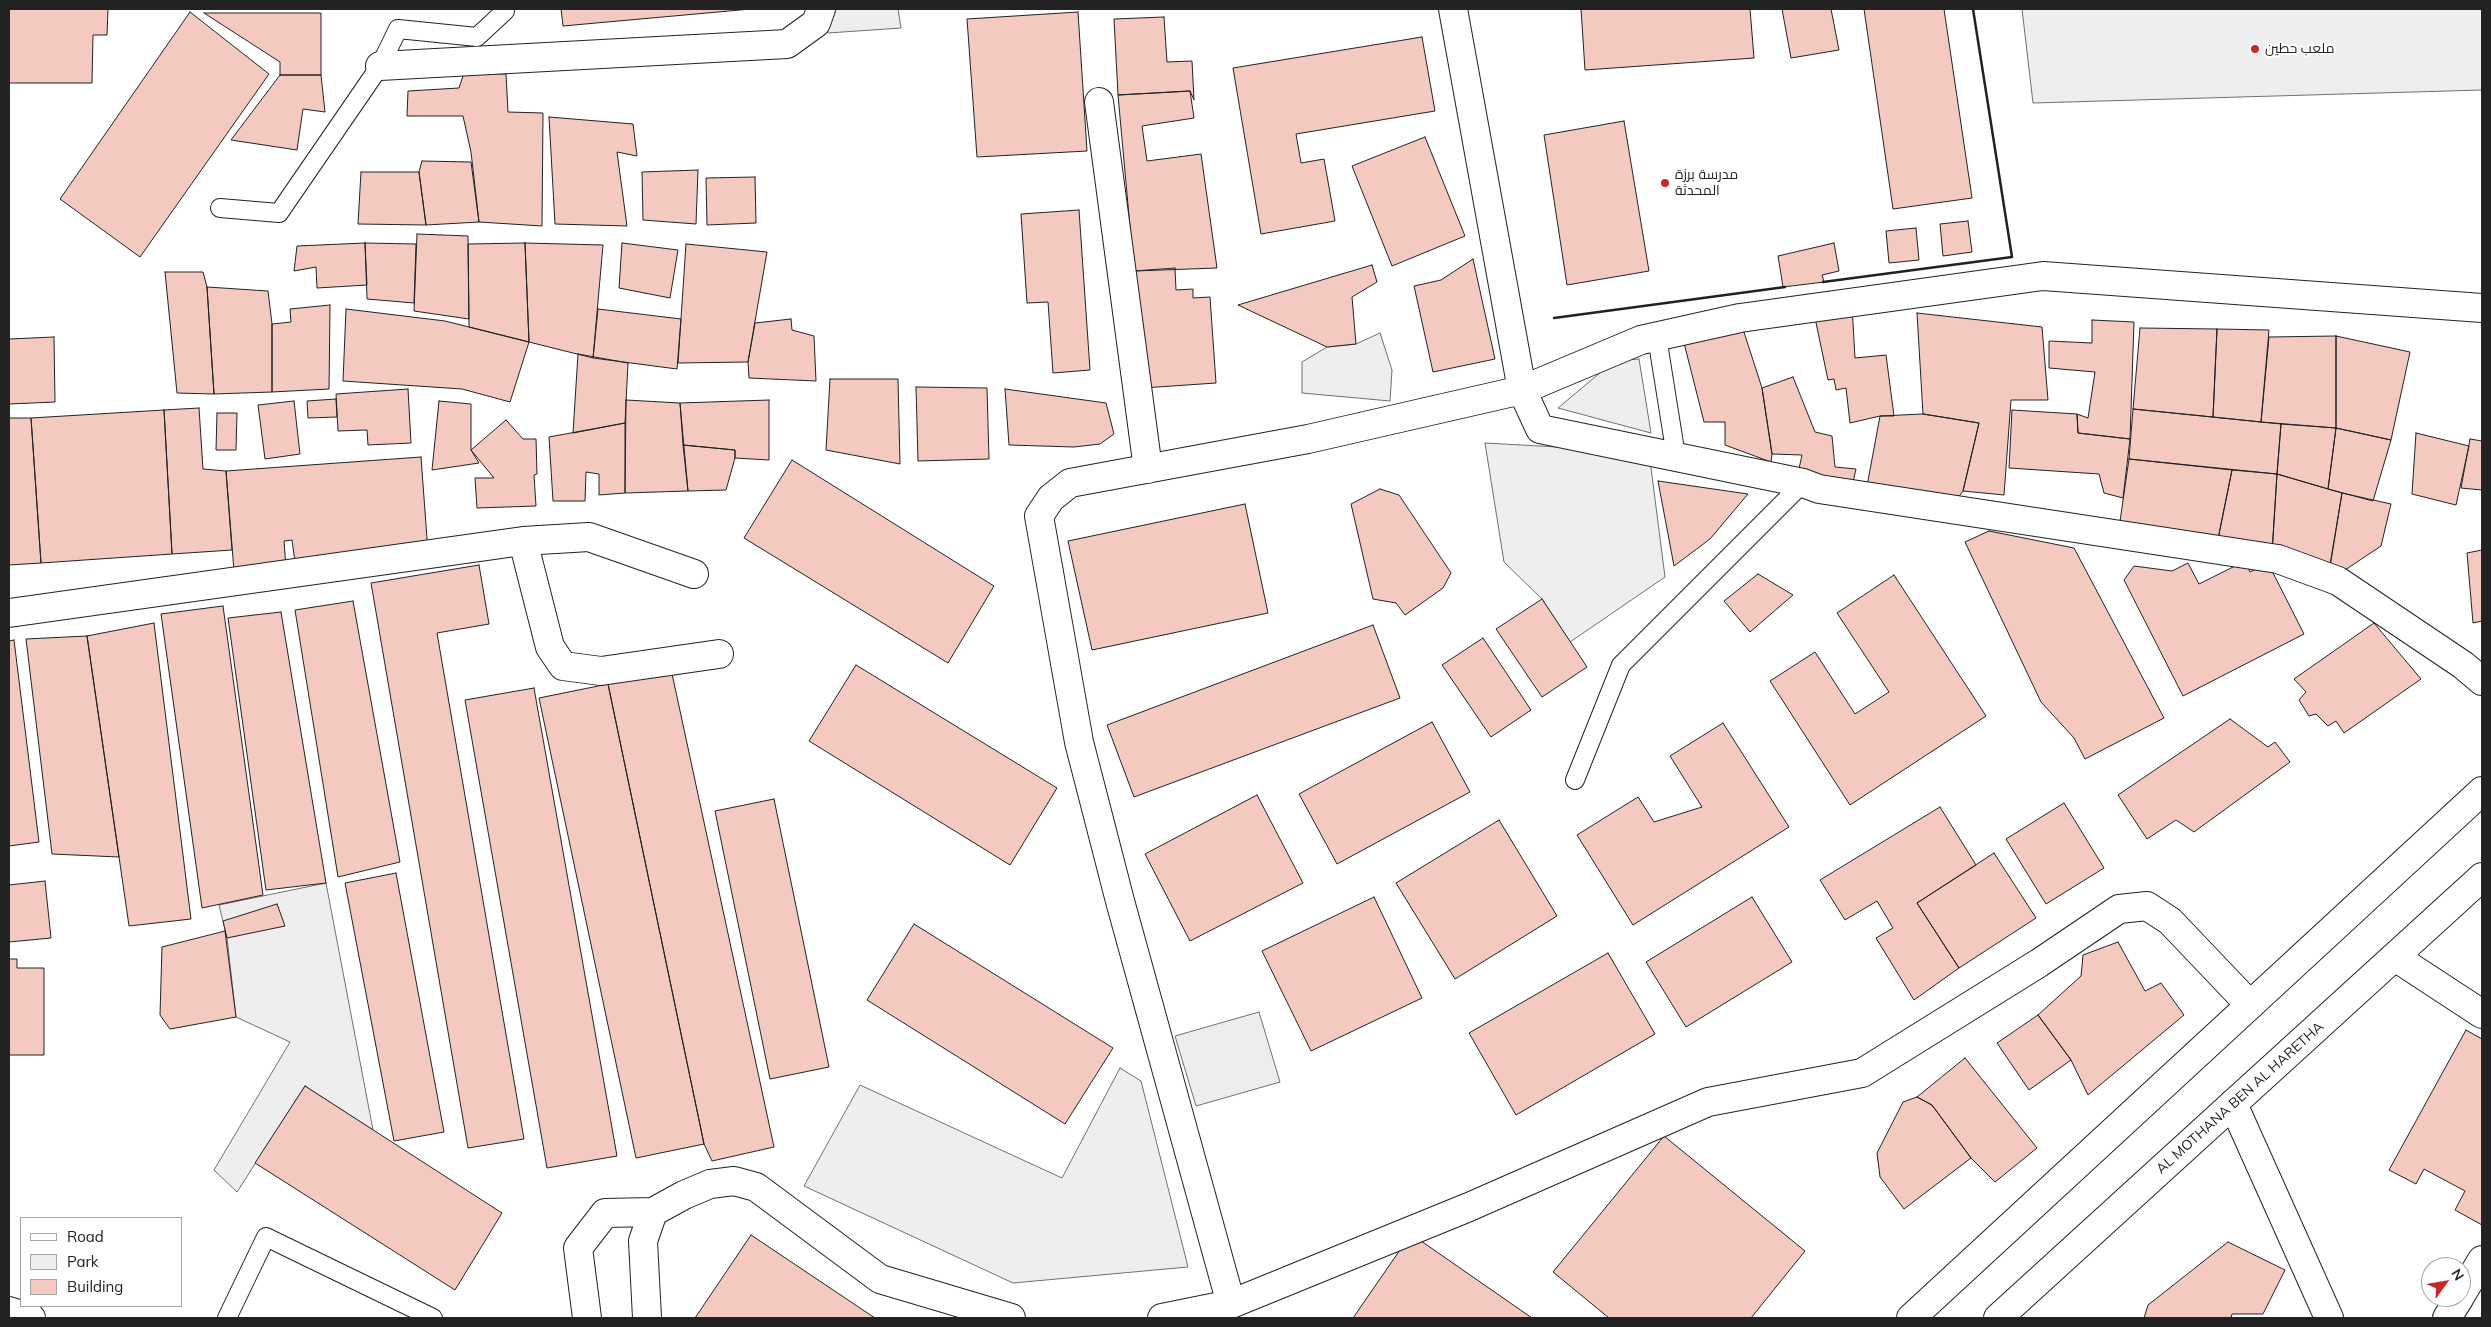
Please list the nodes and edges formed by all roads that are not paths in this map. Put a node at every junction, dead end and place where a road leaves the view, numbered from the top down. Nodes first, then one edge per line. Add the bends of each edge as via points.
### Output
1 (821, 9) edge
2 (1453, 9) edge
3 (505, 11) dead end
4 (380, 66) junction
5 (1099, 102) dead end
6 (220, 208) dead end
7 (2482, 308) edge
8 (1657, 337) junction
9 (1522, 390) junction
10 (1676, 456) junction
11 (1148, 469) junction
12 (1803, 483) junction
13 (523, 541) junction
14 (694, 574) dead end
15 (9, 613) edge
16 (719, 654) dead end
17 (2482, 681) edge
18 (1575, 780) dead end
19 (2482, 791) edge
20 (2482, 877) edge
21 (2395, 957) junction
22 (2250, 1005) junction
23 (2482, 1014) edge
24 (2233, 1104) junction
25 (653, 1212) junction
26 (2482, 1260) edge
27 (2471, 1278) edge
28 (1231, 1304) junction
29 (2454, 1307) edge
30 (9, 1311) edge
31 (31, 1318) edge
32 (227, 1318) edge
33 (433, 1318) edge
34 (587, 1318) edge
35 (647, 1318) edge
36 (1011, 1318) edge
37 (1162, 1318) edge
38 (1910, 1318) edge
39 (1998, 1318) edge
40 (2329, 1318) edge
41 (2447, 1318) edge

1 - 4 street via 816,23 787,44
2 - 9 street
3 - 4 lane via 477,37 398,29
4 - 6 lane via 279,213
5 - 11 street
7 - 8 street via 2043,276 1740,318
8 - 9 street via 1641,340
8 - 10 lane
9 - 10 street via 1540,429
9 - 11 street via 1308,439
10 - 12 street
11 - 28 street via 1070,483 1051,498 1039,516 1079,742
12 - 17 street via 1819,489 2278,559 2338,581
12 - 18 lane via 1621,665
13 - 14 street via 589,537
13 - 15 street
13 - 16 street via 550,647 563,666 601,671
19 - 22 street
20 - 21 street, AL MOTHANA BEN AL HARETHA
21 - 23 street
21 - 24 street, AL MOTHANA BEN AL HARETHA
22 - 28 street via 2170,921 2147,906 2120,909 1862,1073 1708,1102 1469,1207
22 - 38 street
24 - 39 street, AL MOTHANA BEN AL HARETHA
24 - 40 street
25 - 34 street via 605,1213 578,1248
25 - 35 street via 643,1241
25 - 36 street via 710,1184 734,1181 756,1187 880,1279
26 - 27 street
28 - 37 street
29 - 41 street
30 - 31 street
32 - 33 lane via 266,1237

